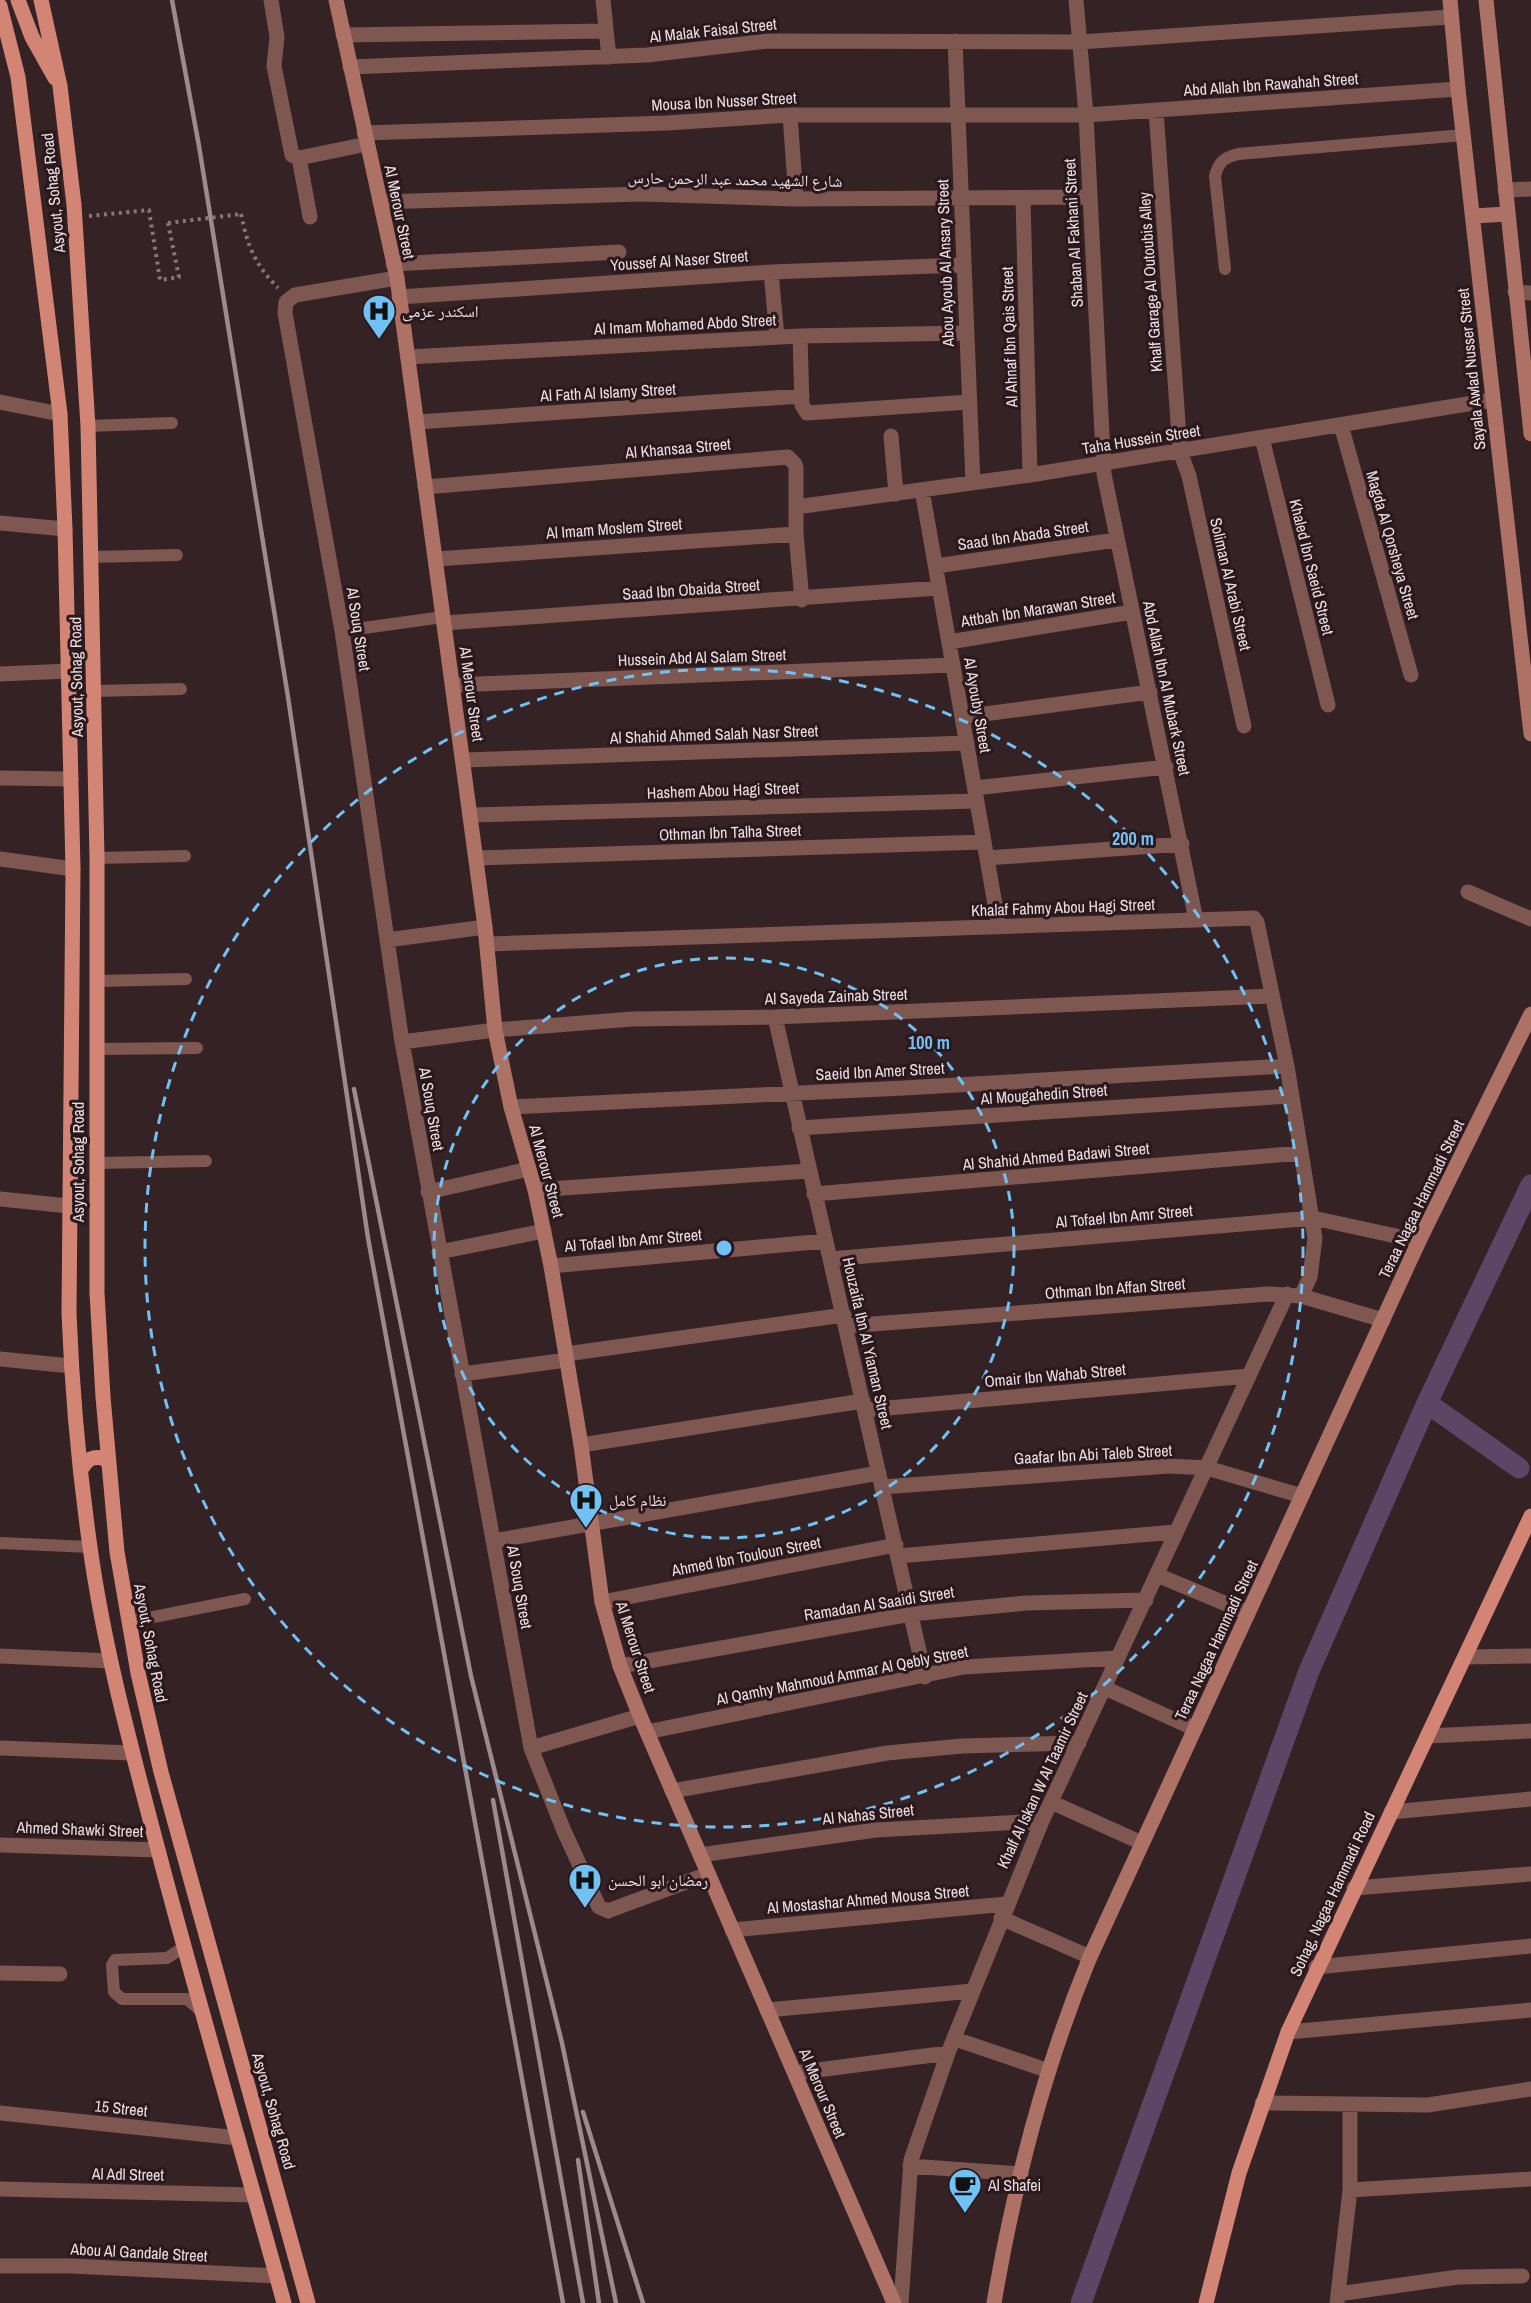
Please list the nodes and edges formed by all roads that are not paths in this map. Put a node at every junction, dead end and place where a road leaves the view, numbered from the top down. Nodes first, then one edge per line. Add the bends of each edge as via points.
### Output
1 (18, 0) edge
2 (41, 0) edge
3 (271, 0) edge
4 (336, 0) edge
5 (1076, 0) edge
6 (1450, 0) edge
7 (1486, 0) edge
8 (608, 1) edge
9 (0, 6) edge
10 (1450, 17) junction
11 (606, 31) junction
12 (343, 35) junction
13 (955, 41) junction
14 (1080, 42) junction
15 (609, 57) junction
16 (350, 67) junction
17 (60, 86) junction
18 (1458, 89) junction
19 (1156, 110) junction
20 (790, 115) junction
21 (1086, 115) junction
22 (957, 116) junction
23 (1464, 135) junction
24 (366, 138) junction
25 (299, 158) junction
26 (1531, 189) edge
27 (1505, 190) junction
28 (1089, 196) junction
29 (1023, 198) junction
30 (960, 199) junction
31 (796, 200) junction
32 (380, 202) junction
33 (1507, 214) junction
34 (1474, 216) junction
35 (310, 217) dead end
36 (620, 252) dead end
37 (962, 265) junction
38 (1225, 269) dead end
39 (395, 271) junction
40 (771, 272) junction
41 (1515, 292) junction
42 (1531, 293) edge
43 (399, 297) junction
44 (965, 333) junction
45 (800, 336) junction
46 (777, 337) junction
47 (408, 357) junction
48 (1528, 377) edge
49 (802, 396) junction
50 (1492, 400) junction
51 (0, 402) edge
52 (969, 402) junction
53 (60, 414) junction
54 (417, 422) junction
55 (172, 423) dead end
56 (1341, 425) junction
57 (88, 426) junction
58 (1531, 434) edge
59 (891, 436) dead end
60 (1262, 438) junction
61 (1180, 451) junction
62 (1104, 464) junction
63 (1030, 475) junction
64 (973, 483) junction
65 (425, 487) junction
66 (922, 490) junction
67 (896, 494) junction
68 (796, 507) junction
69 (0, 523) edge
70 (66, 529) junction
71 (796, 534) junction
72 (1116, 540) junction
73 (177, 555) dead end
74 (92, 557) junction
75 (435, 559) junction
76 (936, 566) junction
77 (939, 588) junction
78 (802, 600) junction
79 (1132, 612) junction
80 (444, 620) junction
81 (342, 630) junction
82 (949, 642) junction
83 (953, 665) junction
84 (69, 671) junction
85 (0, 674) edge
86 (1411, 675) dead end
87 (453, 685) junction
88 (182, 689) dead end
89 (94, 691) junction
90 (1150, 692) junction
91 (1328, 705) dead end
92 (962, 717) junction
93 (1244, 726) dead end
94 (1531, 734) edge
95 (967, 743) junction
96 (463, 760) junction
97 (1166, 767) junction
98 (0, 778) edge
99 (71, 779) junction
100 (976, 794) junction
101 (470, 815) junction
102 (984, 842) junction
103 (1182, 844) junction
104 (185, 856) dead end
105 (96, 858) junction
106 (476, 858) junction
107 (987, 858) junction
108 (0, 859) edge
109 (73, 869) junction
110 (1468, 892) dead end
111 (1196, 920) junction
112 (1531, 920) edge
113 (485, 927) junction
114 (999, 927) junction
115 (387, 940) junction
116 (488, 944) junction
117 (186, 979) dead end
118 (97, 981) junction
119 (1272, 996) junction
120 (1531, 1014) edge
121 (775, 1017) junction
122 (495, 1030) junction
123 (402, 1042) junction
124 (196, 1048) dead end
125 (96, 1049) junction
126 (1287, 1065) junction
127 (792, 1093) junction
128 (1290, 1096) junction
129 (511, 1107) junction
130 (800, 1128) junction
131 (1301, 1154) junction
132 (206, 1161) dead end
133 (96, 1163) junction
134 (529, 1169) junction
135 (808, 1171) junction
136 (535, 1190) junction
137 (428, 1192) junction
138 (814, 1194) junction
139 (0, 1199) edge
140 (69, 1206) junction
141 (1313, 1218) junction
142 (544, 1231) junction
143 (826, 1241) junction
144 (1419, 1241) junction
145 (439, 1252) junction
146 (830, 1259) junction
147 (551, 1266) junction
148 (1294, 1295) junction
149 (845, 1320) junction
150 (1383, 1320) junction
151 (567, 1357) junction
152 (0, 1359) edge
153 (71, 1366) junction
154 (462, 1374) junction
155 (1249, 1376) junction
156 (103, 1398) junction
157 (75, 1400) junction
158 (864, 1406) junction
159 (581, 1445) junction
160 (109, 1464) junction
161 (82, 1468) junction
162 (1207, 1468) junction
163 (881, 1480) junction
164 (1302, 1496) junction
165 (1531, 1516) edge
166 (591, 1524) junction
167 (1175, 1532) junction
168 (493, 1541) junction
169 (0, 1543) edge
170 (90, 1547) junction
171 (897, 1550) junction
172 (1157, 1575) junction
173 (245, 1599) dead end
174 (1146, 1600) junction
175 (603, 1602) junction
176 (1248, 1613) junction
177 (911, 1614) junction
178 (128, 1622) junction
179 (0, 1656) edge
180 (1531, 1656) edge
181 (1117, 1658) junction
182 (1466, 1658) junction
183 (111, 1661) junction
184 (620, 1666) junction
185 (925, 1677) junction
186 (1105, 1688) junction
187 (640, 1716) junction
188 (1195, 1729) junction
189 (1531, 1731) edge
190 (647, 1732) junction
191 (1428, 1736) junction
192 (1079, 1743) junction
193 (0, 1748) edge
194 (531, 1748) junction
195 (132, 1753) junction
196 (672, 1791) junction
197 (1531, 1799) edge
198 (1051, 1802) junction
199 (1391, 1812) junction
200 (1042, 1821) junction
201 (1142, 1843) junction
202 (0, 1845) edge
203 (158, 1850) junction
204 (700, 1855) junction
205 (708, 1874) junction
206 (1531, 1874) edge
207 (1354, 1888) junction
208 (1004, 1911) junction
209 (732, 1930) junction
210 (208, 1942) junction
211 (1531, 1946) edge
212 (184, 1947) junction
213 (1090, 1957) junction
214 (1316, 1967) junction
215 (0, 1973) edge
216 (60, 1974) dead end
217 (973, 1991) junction
218 (767, 2010) junction
219 (1531, 2010) edge
220 (201, 2012) junction
221 (1287, 2032) junction
222 (955, 2038) junction
223 (948, 2053) junction
224 (1048, 2071) junction
225 (795, 2073) junction
226 (1531, 2089) edge
227 (1262, 2103) junction
228 (1350, 2106) junction
229 (0, 2113) edge
230 (238, 2138) junction
231 (910, 2166) junction
232 (1021, 2174) junction
233 (1531, 2179) edge
234 (0, 2189) edge
235 (1350, 2190) junction
236 (254, 2195) junction
237 (0, 2266) edge
238 (276, 2276) junction
239 (1522, 2276) dead end
240 (1337, 2298) edge
241 (284, 2303) edge
242 (308, 2303) edge
243 (894, 2303) edge
244 (901, 2303) edge
245 (994, 2303) edge
246 (1206, 2303) edge

1 - 17 main road via 32,37
2 - 17 main road, Asyout, Sohag Road
3 - 25 street via 277,37 275,75 291,152
4 - 12 street, Al Merour Street
5 - 14 street, Shaban Al Fakhani Street
6 - 10 street, Sayala Awlad Nusser Street
7 - 27 street
8 - 11 street
9 - 53 main road, Asyout, Sohag Road via 18,76
10 - 14 street, Al Malak Faisal Street
10 - 18 street, Sayala Awlad Nusser Street
11 - 12 street
11 - 15 street
12 - 16 street, Al Merour Street
13 - 14 street, Al Malak Faisal Street
13 - 15 street, Al Malak Faisal Street via 769,41
13 - 22 street, Abou Ayoub Al Ansary Street
14 - 21 street, Shaban Al Fakhani Street
15 - 16 street, Al Malak Faisal Street
16 - 24 street, Al Merour Street
17 - 57 main road, Asyout, Sohag Road via 75,217
18 - 19 street, Abd Allah Ibn Rawahah Street
18 - 23 street, Sayala Awlad Nusser Street
19 - 21 street, Abd Allah Ibn Rawahah Street
19 - 61 street, Khalf Garage Al Outoubis Alley
20 - 22 street, Mousa Ibn Nusser Street
20 - 24 street, Mousa Ibn Nusser Street
20 - 31 street
21 - 22 street, Mousa Ibn Nusser Street
21 - 28 street, Shaban Al Fakhani Street
22 - 30 street, Abou Ayoub Al Ansary Street
23 - 34 street, Sayala Awlad Nusser Street
23 - 38 lane via 1225,158 1215,176
24 - 25 street, Mousa Ibn Nusser Street
24 - 32 street, Al Merour Street
25 - 35 street
26 - 27 street
27 - 33 street
28 - 29 street, شارع الشهيد محمد عبد الرحمن حارس
28 - 62 street, Shaban Al Fakhani Street
29 - 30 street, شارع الشهيد محمد عبد الرحمن حارس
29 - 63 street, Al Ahnaf Ibn Qais Street
30 - 31 street, شارع الشهيد محمد عبد الرحمن حارس
30 - 37 street, Abou Ayoub Al Ansary Street
31 - 32 street, شارع الشهيد محمد عبد الرحمن حارس via 642,194
32 - 39 street, Al Merour Street
33 - 34 street
33 - 41 street
34 - 50 street, Sayala Awlad Nusser Street
36 - 39 street
37 - 40 street, Youssef Al Naser Street
37 - 44 street, Abou Ayoub Al Ansary Street
39 - 43 street, Al Merour Street
39 - 81 street, Al Souq Street via 286,302
40 - 43 street, Youssef Al Naser Street
40 - 46 street
41 - 42 street
41 - 48 street
43 - 47 street, Al Merour Street
44 - 45 street, Al Imam Mohamed Abdo Street
44 - 52 street, Abou Ayoub Al Ansary Street
45 - 46 street, Al Imam Mohamed Abdo Street
45 - 49 street
46 - 47 street, Al Imam Mohamed Abdo Street
47 - 54 street, Al Merour Street
48 - 58 street
49 - 52 street via 803,410 812,414
49 - 54 street, Al Fath Al Islamy Street
50 - 56 street, Taha Hussein Street
50 - 94 street, Sayala Awlad Nusser Street
51 - 53 street
52 - 64 street, Abou Ayoub Al Ansary Street
53 - 70 main road, Asyout, Sohag Road
54 - 65 street, Al Merour Street
55 - 57 lane
56 - 60 street, Taha Hussein Street
56 - 86 street, Magda Al Qorsheya Street
57 - 74 main road, Asyout, Sohag Road
59 - 67 street
60 - 61 street, Taha Hussein Street
60 - 91 street, Khaled Ibn Saeid Street
61 - 62 street, Taha Hussein Street
61 - 93 street, Soliman Al Arabi Street via 1189,476
62 - 63 street, Taha Hussein Street
62 - 72 street, Abd Allah Ibn Al Mubark Street
63 - 64 street, Taha Hussein Street
64 - 66 street, Taha Hussein Street
65 - 68 street, Al Khansaa Street via 788,457 795,464
65 - 75 street, Al Merour Street
66 - 67 street, Taha Hussein Street
66 - 76 street, Al Ayouby Street
67 - 68 street, Taha Hussein Street
68 - 71 street, Al Khansaa Street
69 - 70 street
70 - 84 main road, Asyout, Sohag Road
71 - 75 street, Al Imam Moslem Street
71 - 78 street, Al Khansaa Street
72 - 76 street, Saad Ibn Abada Street
72 - 79 street, Abd Allah Ibn Al Mubark Street
73 - 74 lane
74 - 89 main road, Asyout, Sohag Road
75 - 80 street, Al Merour Street
76 - 77 street, Al Ayouby Street
77 - 78 street, Saad Ibn Obaida Street
77 - 82 street, Al Ayouby Street
78 - 80 street, Saad Ibn Obaida Street
79 - 82 street, Attbah Ibn Marawan Street
79 - 90 street, Abd Allah Ibn Al Mubark Street
80 - 81 lane
80 - 87 street, Al Merour Street
81 - 115 street, Al Souq Street
82 - 83 street, Al Ayouby Street
83 - 87 street, Hussein Abd Al Salam Street
83 - 92 street, Al Ayouby Street
84 - 85 street
84 - 99 main road, Asyout, Sohag Road
87 - 96 street, Al Merour Street
88 - 89 lane
89 - 105 main road, Asyout, Sohag Road
90 - 92 street
90 - 97 street, Abd Allah Ibn Al Mubark Street
92 - 95 street, Al Ayouby Street
95 - 96 street, Al Shahid Ahmed Salah Nasr Street
95 - 100 street, Al Ayouby Street
96 - 101 street, Al Merour Street
97 - 100 street, Hashem Abou Hagi Street
97 - 103 street, Abd Allah Ibn Al Mubark Street
98 - 99 street
99 - 109 main road, Asyout, Sohag Road
100 - 101 street, Hashem Abou Hagi Street
100 - 102 street, Al Ayouby Street
101 - 106 street, Al Merour Street
102 - 106 street, Othman Ibn Talha Street
102 - 107 street, Al Ayouby Street
103 - 107 street
103 - 111 street, Abd Allah Ibn Al Mubark Street
104 - 105 lane
105 - 118 main road, Asyout, Sohag Road
106 - 113 street, Al Merour Street
107 - 114 street, Al Ayouby Street
108 - 109 street
109 - 140 main road, Asyout, Sohag Road
110 - 112 street
111 - 114 street, Khalaf Fahmy Abou Hagi Street
111 - 119 street, Khalaf Fahmy Abou Hagi Street via 1255,919
113 - 115 street
113 - 116 street, Al Merour Street
114 - 116 street, Khalaf Fahmy Abou Hagi Street
115 - 123 street, Al Souq Street
116 - 122 street, Al Merour Street
117 - 118 lane
118 - 125 main road, Asyout, Sohag Road
119 - 121 street, Al Sayeda Zainab Street
119 - 126 street, Khalaf Fahmy Abou Hagi Street
120 - 144 street, Teraa Nagaa Hammadi Street
121 - 122 street, Al Sayeda Zainab Street via 632,1020
121 - 127 street, Houzaifa Ibn Al Yiaman Street
122 - 123 street, Al Sayeda Zainab Street
122 - 129 street, Al Merour Street
123 - 137 street, Al Souq Street
124 - 125 lane
125 - 133 main road, Asyout, Sohag Road
126 - 127 street, Saeid Ibn Amer Street
126 - 128 street, Khalaf Fahmy Abou Hagi Street
127 - 129 street, Saeid Ibn Amer Street
127 - 130 street, Houzaifa Ibn Al Yiaman Street
128 - 130 street, Al Mougahedin Street
128 - 131 street, Khalaf Fahmy Abou Hagi Street
129 - 134 street, Al Merour Street
130 - 135 street, Houzaifa Ibn Al Yiaman Street
131 - 138 street, Al Shahid Ahmed Badawi Street
131 - 141 street, Khalaf Fahmy Abou Hagi Street
132 - 133 lane
133 - 156 main road, Asyout, Sohag Road
134 - 136 street, Al Merour Street
134 - 137 street
135 - 136 street
135 - 138 street, Houzaifa Ibn Al Yiaman Street
136 - 142 street, Al Merour Street
137 - 145 street, Al Souq Street
138 - 143 street, Houzaifa Ibn Al Yiaman Street
139 - 140 street
140 - 153 main road, Asyout, Sohag Road
141 - 144 street, Al Tofael Ibn Amr Street
141 - 146 street, Al Tofael Ibn Amr Street
141 - 148 street, Khalaf Fahmy Abou Hagi Street via 1314,1258
142 - 145 street
142 - 147 street, Al Merour Street
143 - 146 street, Houzaifa Ibn Al Yiaman Street
143 - 147 street, Al Tofael Ibn Amr Street
144 - 150 street, Teraa Nagaa Hammadi Street
145 - 154 street, Al Souq Street
146 - 149 street, Houzaifa Ibn Al Yiaman Street
147 - 151 street, Al Merour Street
148 - 149 street, Othman Ibn Affan Street
148 - 150 street, Othman Ibn Affan Street
148 - 155 street, Khalf Al Iskan W Al Taamir Street
149 - 151 street, Othman Ibn Affan Street
149 - 158 street, Houzaifa Ibn Al Yiaman Street
150 - 164 street, Teraa Nagaa Hammadi Street
151 - 154 street, Othman Ibn Affan Street
151 - 159 street, Al Merour Street
152 - 153 street
153 - 157 main road, Asyout, Sohag Road
154 - 168 street, Al Souq Street
155 - 158 street, Omair Ibn Wahab Street
155 - 162 street, Khalf Al Iskan W Al Taamir Street
156 - 157 main road via 90,1406
156 - 160 main road, Asyout, Sohag Road
157 - 161 main road, Asyout, Sohag Road
158 - 159 street, Omair Ibn Wahab Street
158 - 163 street, Houzaifa Ibn Al Yiaman Street
159 - 166 street, Al Merour Street
160 - 161 main road via 95,1456
160 - 178 main road, Asyout, Sohag Road
161 - 170 main road, Asyout, Sohag Road
162 - 163 street, Gaafar Ibn Abi Taleb Street
162 - 164 street, Gaafar Ibn Abi Taleb Street
162 - 167 street, Khalf Al Iskan W Al Taamir Street
163 - 166 street, Gaafar Ibn Abi Taleb Street
163 - 171 street, Houzaifa Ibn Al Yiaman Street
164 - 176 street, Teraa Nagaa Hammadi Street
165 - 182 main road, Sohag, Nagaa Hammadi Road
166 - 168 street, Gaafar Ibn Abi Taleb Street
166 - 175 street, Al Merour Street
167 - 171 street, Ahmed Ibn Touloun Street
167 - 172 street, Khalf Al Iskan W Al Taamir Street
168 - 194 street, Al Souq Street
169 - 170 lane
170 - 183 main road, Asyout, Sohag Road
171 - 175 street, Ahmed Ibn Touloun Street
171 - 177 street, Houzaifa Ibn Al Yiaman Street
172 - 174 street, Khalf Al Iskan W Al Taamir Street
172 - 176 street
173 - 178 lane
174 - 177 street, Ramadan Al Saaidi Street via 1027,1603
174 - 181 street, Khalf Al Iskan W Al Taamir Street
175 - 184 street, Al Merour Street
176 - 188 street, Teraa Nagaa Hammadi Street
177 - 184 street, Ramadan Al Saaidi Street
177 - 185 street, Houzaifa Ibn Al Yiaman Street
178 - 210 main road, Asyout, Sohag Road via 153,1742
179 - 183 street
180 - 182 street
181 - 185 street, Al Qamhy Mahmoud Ammar Al Qebly Street via 964,1667
181 - 186 street, Khalf Al Iskan W Al Taamir Street
182 - 191 main road, Sohag, Nagaa Hammadi Road
183 - 195 main road, Asyout, Sohag Road
184 - 187 street, Al Merour Street
185 - 190 street, Al Qamhy Mahmoud Ammar Al Qebly Street
186 - 188 street
186 - 192 street, Khalf Al Iskan W Al Taamir Street
187 - 190 street, Al Merour Street
187 - 194 street
188 - 201 street, Teraa Nagaa Hammadi Street
189 - 191 street
190 - 196 street, Al Merour Street
191 - 199 main road, Sohag, Nagaa Hammadi Road
192 - 196 street via 896,1752
192 - 198 street, Khalf Al Iskan W Al Taamir Street
193 - 195 street
194 - 205 street, Al Souq Street via 599,1906 614,1910
195 - 203 main road, Asyout, Sohag Road
196 - 204 street, Al Merour Street
197 - 199 street
198 - 200 street, Khalf Al Iskan W Al Taamir Street
198 - 201 street
199 - 207 main road, Sohag, Nagaa Hammadi Road
200 - 204 street, Al Nahas Street via 876,1830
200 - 208 street, Khalf Al Iskan W Al Taamir Street
201 - 213 street, Teraa Nagaa Hammadi Street
202 - 203 street, Ahmed Shawki Street
203 - 212 main road, Asyout, Sohag Road
204 - 205 street, Al Merour Street
205 - 209 street, Al Merour Street
206 - 207 street
207 - 214 main road, Sohag, Nagaa Hammadi Road
208 - 209 street, Al Mostashar Ahmed Mousa Street
208 - 213 street
208 - 217 street, Khalf Al Iskan W Al Taamir Street
209 - 218 street, Al Merour Street
210 - 212 main road
210 - 242 main road, Asyout, Sohag Road
211 - 214 street
212 - 220 main road, Asyout, Sohag Road
212 - 220 lane via 167,1958 115,1960 114,1992 122,1999 187,1999
213 - 224 street, Teraa Nagaa Hammadi Street
214 - 221 main road, Sohag, Nagaa Hammadi Road
215 - 216 street
217 - 218 street
217 - 222 street, Khalf Al Iskan W Al Taamir Street
218 - 225 street, Al Merour Street
219 - 221 street
220 - 230 main road, Asyout, Sohag Road
221 - 227 main road, Sohag, Nagaa Hammadi Road
222 - 223 street, Khalf Al Iskan W Al Taamir Street
222 - 224 street
223 - 225 street
223 - 231 street, Khalf Al Iskan W Al Taamir Street
224 - 232 street, Teraa Nagaa Hammadi Street
225 - 243 street, Al Merour Street
226 - 228 street via 1428,2105
227 - 228 street
227 - 246 main road, Sohag, Nagaa Hammadi Road via 1233,2193
228 - 235 street
229 - 230 street, 15 Street
230 - 236 main road, Asyout, Sohag Road
231 - 232 street
231 - 244 street, Khalf Al Iskan W Al Taamir Street
232 - 245 street, Teraa Nagaa Hammadi Street
233 - 235 street
234 - 236 street, Al Adl Street
235 - 240 street
236 - 238 main road, Asyout, Sohag Road
237 - 238 street, Abou Al Gandale Street
238 - 241 main road, Asyout, Sohag Road
239 - 240 street via 1458,2277

